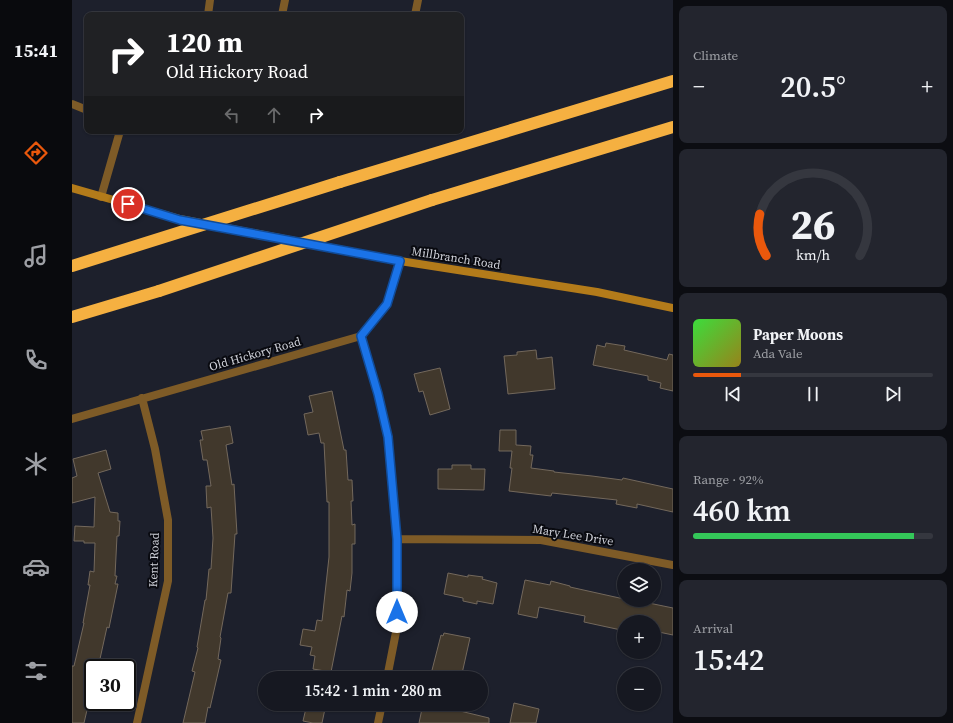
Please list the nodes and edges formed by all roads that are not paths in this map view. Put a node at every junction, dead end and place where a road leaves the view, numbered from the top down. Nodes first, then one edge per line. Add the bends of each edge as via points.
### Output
1 (210, 0) edge
2 (285, 0) edge
3 (418, 0) edge
4 (208, 12) edge
5 (283, 12) edge
6 (416, 12) edge
7 (673, 81) edge
8 (72, 104) edge
9 (84, 109) edge
10 (673, 127) edge
11 (119, 134) edge
12 (72, 188) edge
13 (101, 197) junction
14 (400, 261) junction
15 (72, 266) edge
16 (673, 308) edge
17 (72, 317) edge
18 (361, 336) junction
19 (142, 398) junction
20 (72, 419) edge
21 (397, 539) junction
22 (673, 565) edge
23 (388, 671) edge
24 (381, 711) edge
25 (137, 723) edge
26 (378, 723) edge

1 - 4 street
2 - 5 street
3 - 6 street
7 - 15 highway, bridge
8 - 9 street
10 - 17 highway, bridge via 432,200 159,291
11 - 13 street
12 - 13 main road, Millbranch Road
13 - 14 main road, Millbranch Road via 180,220
14 - 16 main road, Millbranch Road via 597,292
14 - 18 street via 387,304
18 - 19 street, Old Hickory Road
18 - 21 street via 388,437
19 - 20 street, Old Hickory Road
19 - 25 street, Kent Road via 168,520 168,581
21 - 22 street, Mary Lee Drive via 541,540
21 - 23 street via 397,627
24 - 26 street

